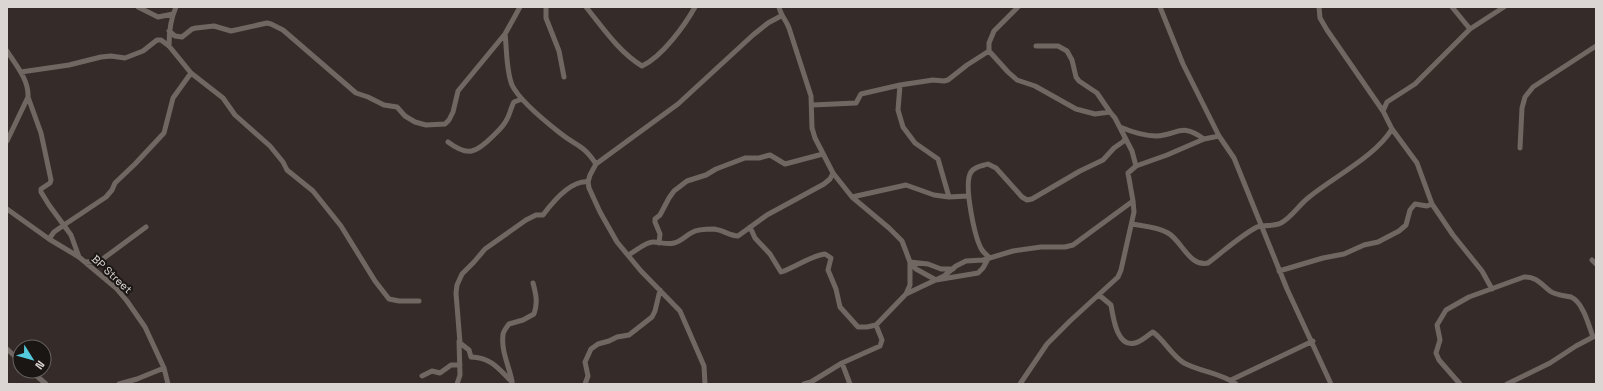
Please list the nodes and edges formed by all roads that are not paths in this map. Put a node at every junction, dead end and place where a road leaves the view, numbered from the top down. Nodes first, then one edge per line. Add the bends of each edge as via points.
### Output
1 (138, 7) edge
2 (176, 7) edge
3 (520, 7) edge
4 (546, 7) edge
5 (586, 7) edge
6 (695, 7) edge
7 (779, 7) edge
8 (1160, 7) edge
9 (1319, 7) edge
10 (1452, 7) edge
11 (1504, 7) edge
12 (1016, 8) edge
13 (172, 14) junction
14 (781, 16) junction
15 (1470, 28) junction
16 (169, 31) junction
17 (505, 34) junction
18 (169, 46) junction
19 (1036, 46) dead end
20 (1596, 46) edge
21 (7, 51) edge
22 (990, 51) junction
23 (21, 72) junction
24 (191, 73) junction
25 (564, 77) dead end
26 (900, 85) junction
27 (28, 97) junction
28 (522, 99) junction
29 (812, 105) junction
30 (1383, 111) junction
31 (1110, 112) junction
32 (1120, 127) junction
33 (1392, 129) junction
34 (1219, 136) junction
35 (1125, 138) junction
36 (1204, 139) junction
37 (7, 141) edge
38 (448, 142) dead end
39 (1520, 148) dead end
40 (823, 154) junction
41 (596, 164) junction
42 (1136, 166) junction
43 (833, 173) junction
44 (588, 182) junction
45 (968, 196) junction
46 (852, 197) junction
47 (949, 197) junction
48 (1133, 201) junction
49 (1432, 204) junction
50 (7, 211) edge
51 (1132, 224) junction
52 (64, 225) junction
53 (1262, 225) junction
54 (146, 227) dead end
55 (750, 227) junction
56 (49, 239) junction
57 (659, 243) junction
58 (628, 255) junction
59 (80, 257) junction
60 (989, 257) junction
61 (85, 262) junction
62 (910, 262) junction
63 (953, 269) junction
64 (1279, 271) junction
65 (936, 280) junction
66 (533, 282) dead end
67 (1492, 289) junction
68 (660, 290) junction
69 (906, 294) junction
70 (1099, 295) junction
71 (419, 301) dead end
72 (876, 325) junction
73 (1595, 337) edge
74 (459, 341) junction
75 (1312, 341) junction
76 (842, 363) junction
77 (460, 365) junction
78 (164, 368) junction
79 (422, 376) dead end
80 (1231, 380) junction
81 (512, 383) edge
82 (119, 384) edge
83 (168, 384) edge
84 (457, 384) edge
85 (585, 384) edge
86 (705, 384) edge
87 (804, 384) edge
88 (850, 384) edge
89 (1020, 384) edge
90 (1236, 384) edge
91 (1331, 384) edge
92 (1460, 384) edge
93 (1507, 384) edge

1 - 13 street via 158,17
2 - 13 street
3 - 17 street
4 - 25 street via 546,18 559,51
5 - 6 street via 610,37 642,66 650,62 674,38
7 - 14 street
8 - 34 street via 1183,64
9 - 30 street via 1320,18 1326,30
10 - 15 street
11 - 15 street
12 - 22 street via 994,31 989,43
13 - 16 street
14 - 29 street via 789,28
14 - 41 street via 753,34 678,104
15 - 30 street via 1415,84 1387,102
16 - 17 street via 175,36 182,37 196,28 214,26 231,31 271,24 283,30 356,93 384,105 397,107 405,116 426,125 445,124 449,120 458,91
16 - 18 street
17 - 28 street via 510,78
18 - 23 street via 157,40 143,51 125,58 101,57
18 - 24 street
19 - 31 street via 1058,46 1067,51 1076,77 1097,92
20 - 39 street via 1533,87 1525,97
21 - 23 street
22 - 26 street via 948,80
22 - 31 street via 1018,80 1035,86 1076,109 1095,114
23 - 27 street via 27,85
24 - 52 street via 173,98 164,133 115,184 106,197
24 - 71 street via 223,98 235,115 270,146 287,170 313,191 341,226 389,299
26 - 29 street via 862,94 856,103
26 - 47 street via 898,110 903,127 915,143 938,159
27 - 37 street
27 - 52 street via 41,133 51,180 41,192
28 - 38 street via 514,102 507,120 478,149 470,152 459,150
28 - 41 street via 560,134 584,148
29 - 40 street via 812,128
30 - 33 street
31 - 32 street
32 - 35 street
32 - 36 street via 1135,134 1158,136 1175,131 1190,131
33 - 49 street via 1417,163
33 - 53 street via 1380,144 1307,198 1290,216 1271,226
34 - 36 street
34 - 53 street via 1234,158
35 - 42 street
35 - 45 street via 1103,160 1032,199 1022,197 996,168 988,164 971,171
36 - 42 street
40 - 43 street
40 - 57 street via 786,164 770,155 745,158 687,181 669,198 655,219 660,234
41 - 44 street
42 - 48 street via 1128,173
43 - 46 street
43 - 55 street via 824,184 766,215
44 - 58 street via 600,212 617,242
44 - 74 street via 578,184 556,199 543,215 526,220 495,241 462,274 456,292
45 - 47 street
45 - 60 street via 982,250
46 - 47 street via 906,185
46 - 62 street via 902,241
48 - 51 street
48 - 60 street via 1073,245 1013,251
49 - 64 street via 1416,204 1410,210 1406,225 1378,242
49 - 67 street via 1482,271
50 - 56 street, BP Street
51 - 53 street via 1167,232 1196,262 1203,264
51 - 70 street via 1118,277
52 - 56 street
52 - 59 street
53 - 64 street
54 - 61 street via 100,261
55 - 57 street via 738,236 713,229 693,232 675,243
55 - 72 street via 755,238 770,254 781,272 818,255 826,254 831,258 828,270 840,307 858,327
56 - 59 street, BP Street
57 - 58 street via 648,243
58 - 68 street
59 - 61 street, BP Street
60 - 63 street via 966,261
60 - 65 street via 978,272
61 - 78 street, BP Street via 116,288 127,301 145,327
62 - 63 street
62 - 65 street via 920,272
62 - 69 street via 910,285
63 - 65 street
64 - 75 street
65 - 69 street
66 - 81 street via 537,300 534,314 509,324 503,334 504,356
67 - 73 street via 1530,276 1558,295 1574,299 1583,310
67 - 92 street via 1446,310 1437,325 1440,340 1436,353
68 - 85 street via 652,317 629,335 617,337 590,349 586,362 588,376
68 - 86 street via 680,311 704,366
69 - 72 street
70 - 80 street via 1111,305 1121,340 1134,344 1154,332 1183,362 1201,371
70 - 89 street via 1047,344
72 - 76 street via 882,340 880,346
73 - 93 street
74 - 77 street
74 - 81 street via 469,350 471,357 493,363
75 - 80 street
75 - 91 street
76 - 87 street
76 - 88 street
77 - 79 street via 451,366 440,372 432,371
77 - 84 street
78 - 82 street
78 - 83 street, BP Street
80 - 90 street

